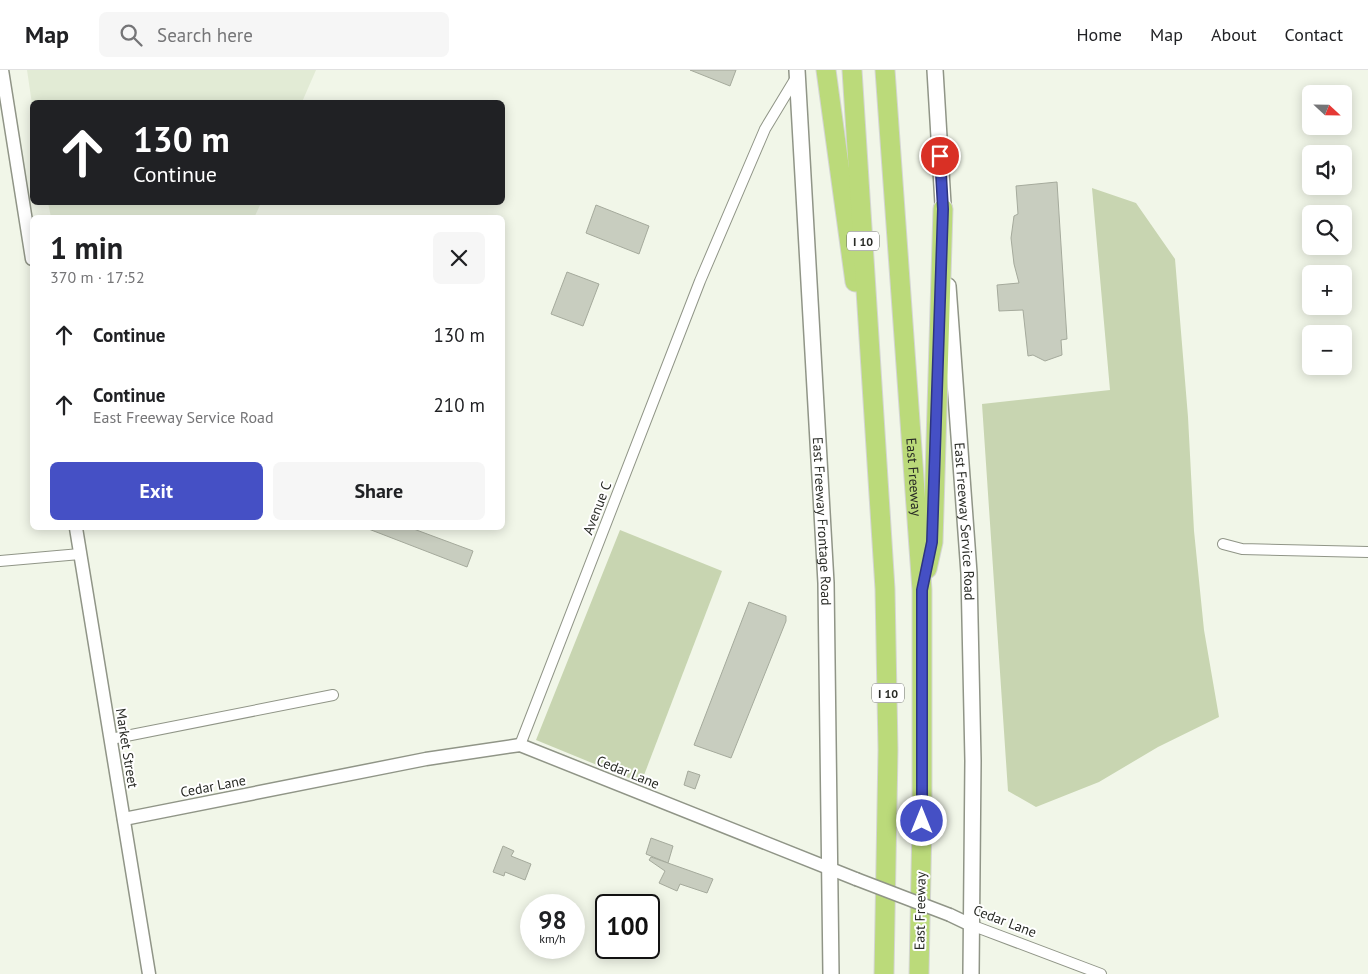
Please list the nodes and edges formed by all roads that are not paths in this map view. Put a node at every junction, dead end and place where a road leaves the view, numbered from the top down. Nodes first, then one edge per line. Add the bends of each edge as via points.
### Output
1 (2, 70) edge
2 (826, 70) edge
3 (852, 70) edge
4 (885, 70) edge
5 (935, 70) edge
6 (797, 73) edge
7 (943, 209) junction
8 (30, 246) edge
9 (874, 412) junction
10 (76, 530) edge
11 (1223, 544) dead end
12 (1368, 552) edge
13 (80, 554) junction
14 (0, 561) edge
15 (922, 590) junction
16 (333, 695) dead end
17 (111, 739) junction
18 (520, 746) junction
19 (124, 819) junction
20 (832, 869) junction
21 (971, 925) junction
22 (149, 974) edge
23 (831, 974) edge
24 (884, 974) edge
25 (919, 974) edge
26 (971, 974) edge
27 (1101, 974) edge

1 - 8 street
2 - 9 highway
3 - 9 highway, I 10
4 - 15 highway, East Freeway / I 10
5 - 7 main road, East Freeway Service Road
6 - 18 street, Avenue C via 765,129 700,281
6 - 20 main road, East Freeway Frontage Road via 826,583
7 - 15 highway via 932,542
7 - 21 main road, East Freeway Service Road via 969,573 973,761
9 - 24 highway, I 10 via 888,673
10 - 13 street, Market Street
11 - 12 street via 1242,549
13 - 14 street
13 - 17 street, Market Street
15 - 25 highway, East Freeway / I 10
16 - 17 street
17 - 19 street, Market Street
18 - 19 street, Cedar Lane via 426,759
18 - 20 street, Cedar Lane
19 - 22 street, Market Street
20 - 21 street, Cedar Lane, bridge
20 - 23 main road, East Freeway Frontage Road
21 - 26 main road, East Freeway Service Road
21 - 27 street, Cedar Lane

